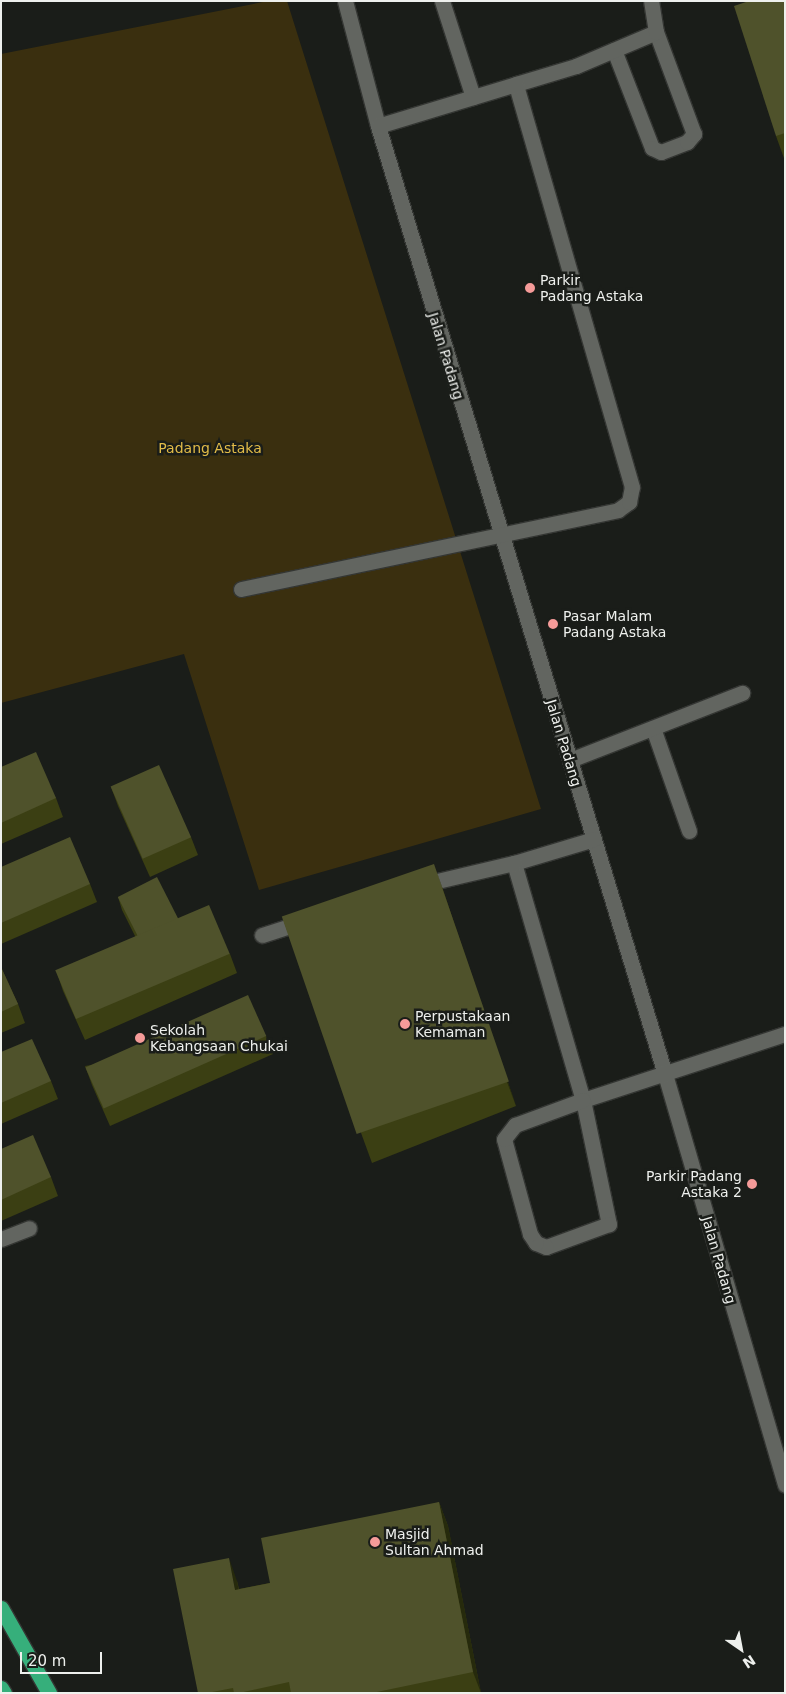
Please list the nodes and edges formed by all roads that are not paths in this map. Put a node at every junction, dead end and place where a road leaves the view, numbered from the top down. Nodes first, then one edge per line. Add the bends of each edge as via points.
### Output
1 (345, 1) edge
2 (442, 1) edge
3 (650, 1) edge
4 (656, 32) junction
5 (614, 50) junction
6 (516, 84) junction
7 (473, 97) junction
8 (378, 126) junction
9 (500, 535) junction
10 (241, 589) dead end
11 (742, 693) dead end
12 (653, 728) junction
13 (570, 760) junction
14 (689, 832) dead end
15 (594, 839) junction
16 (514, 863) junction
17 (401, 890) edge
18 (318, 917) edge
19 (262, 935) dead end
20 (785, 1034) edge
21 (665, 1074) junction
22 (583, 1100) junction
23 (29, 1228) dead end
24 (1, 1239) edge
25 (785, 1485) edge
26 (1, 1608) edge
27 (1, 1688) edge
28 (4, 1693) edge
29 (49, 1693) edge

1 - 8 street, Jalan Padang
2 - 7 street
3 - 4 street
4 - 5 street
4 - 5 street via 694,134 687,142 661,152 652,148
5 - 6 street via 576,66
6 - 7 street
6 - 9 street via 632,487 629,502 618,510
7 - 8 street
8 - 9 street, Jalan Padang
9 - 10 street
9 - 13 street, Jalan Padang
11 - 12 street
12 - 13 street
12 - 14 street
13 - 15 street, Jalan Padang
15 - 16 street
15 - 21 street, Jalan Padang
16 - 17 street
16 - 22 street
18 - 19 street
20 - 21 street
21 - 22 street
21 - 25 street, Jalan Padang
22 - 22 street via 609,1224 546,1247 536,1243 530,1234 504,1140 516,1125
23 - 24 street
26 - 29 highway
27 - 28 highway

